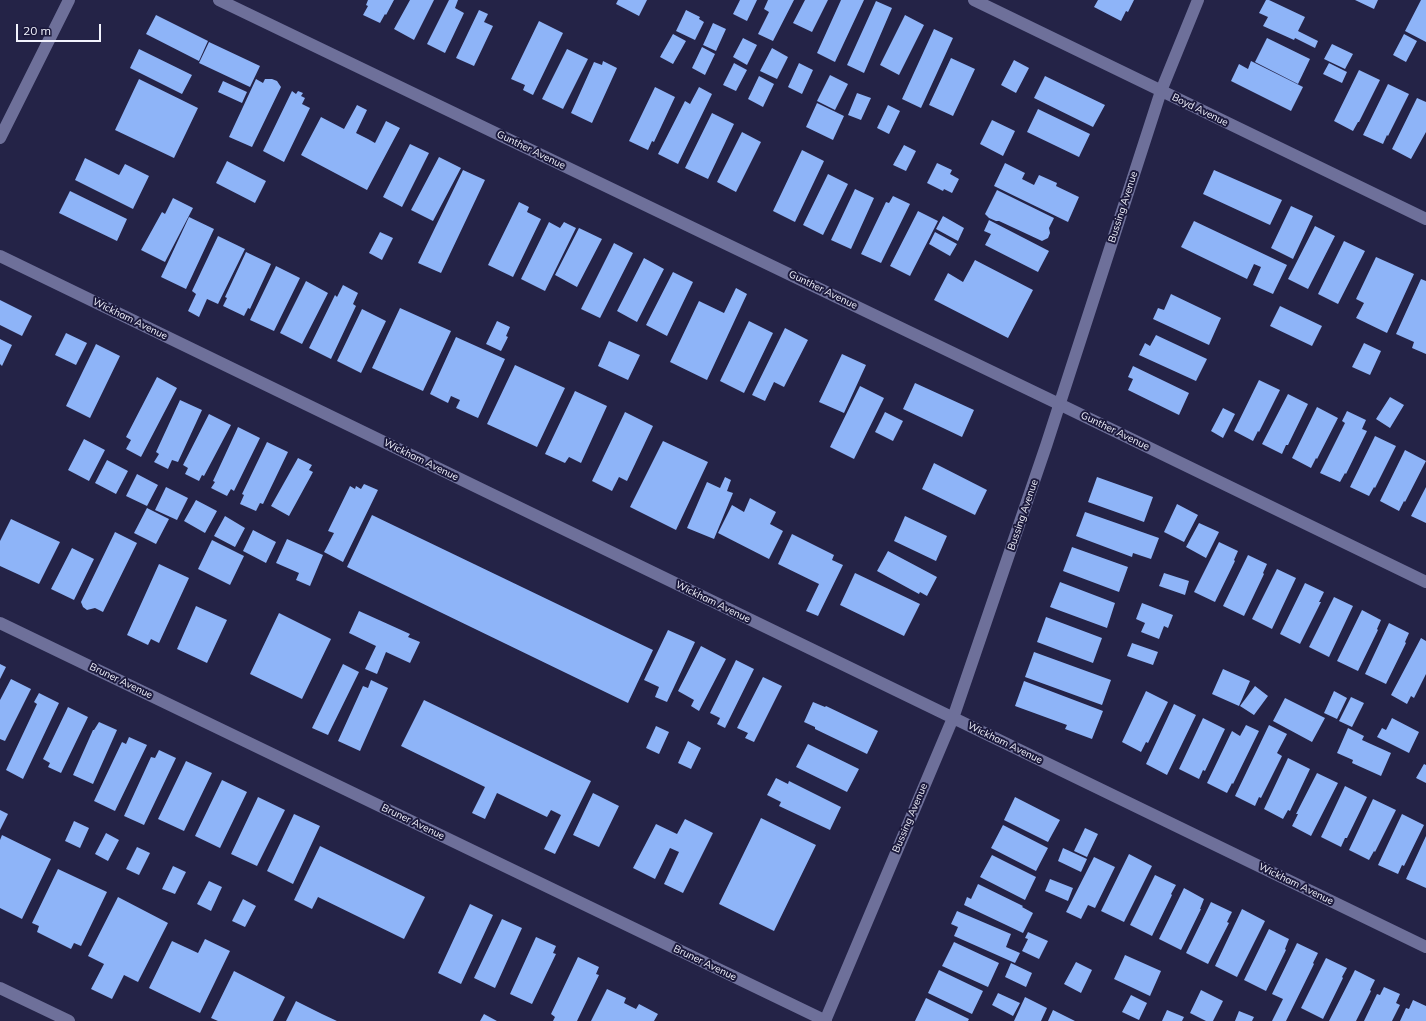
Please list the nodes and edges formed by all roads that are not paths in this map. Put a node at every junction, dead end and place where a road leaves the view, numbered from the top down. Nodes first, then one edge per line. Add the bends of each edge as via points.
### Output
1 (69, 0) edge
2 (219, 0) edge
3 (974, 0) edge
4 (1198, 0) edge
5 (1161, 91) junction
6 (0, 138) edge
7 (1426, 219) edge
8 (0, 256) edge
9 (1059, 404) junction
10 (1426, 582) edge
11 (0, 623) edge
12 (953, 718) junction
13 (1426, 947) edge
14 (0, 988) edge
15 (69, 1021) edge
16 (825, 1021) edge

1 - 6 street
2 - 9 street, Gunther Avenue
3 - 5 street, Boyd Avenue
4 - 5 street, Bussing Avenue
5 - 7 street, Boyd Avenue
5 - 9 street, Bussing Avenue
8 - 12 street, Wickham Avenue
9 - 10 street, Gunther Avenue
9 - 12 street, Bussing Avenue
11 - 16 street, Bruner Avenue
12 - 13 street, Wickham Avenue
12 - 16 street, Bussing Avenue
14 - 15 street

